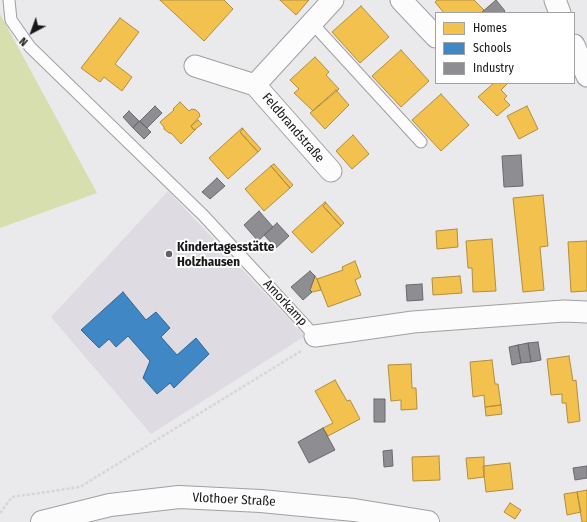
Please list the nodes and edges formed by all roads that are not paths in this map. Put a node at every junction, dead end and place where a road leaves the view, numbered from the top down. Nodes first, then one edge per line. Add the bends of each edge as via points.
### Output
1 (8, 0) edge
2 (333, 0) edge
3 (401, 0) edge
4 (555, 0) edge
5 (560, 12) edge
6 (312, 23) junction
7 (435, 36) edge
8 (575, 47) edge
9 (195, 66) dead end
10 (587, 76) edge
11 (255, 85) junction
12 (421, 142) dead end
13 (331, 171) dead end
14 (587, 312) edge
15 (315, 336) joint
16 (42, 522) edge
17 (428, 522) edge

1 - 15 lane, Amorkamp via 11,20 30,47 203,215
2 - 6 street, Feldbrandstraße
3 - 7 street
4 - 5 street
6 - 11 street, Feldbrandstraße
6 - 12 lane
8 - 10 street
9 - 11 street, Feldbrandstraße
11 - 13 street, Feldbrandstraße
14 - 15 street, Amorkamp via 564,311 413,322
16 - 17 street, Vlothoer Straße via 110,505 179,497 354,510

